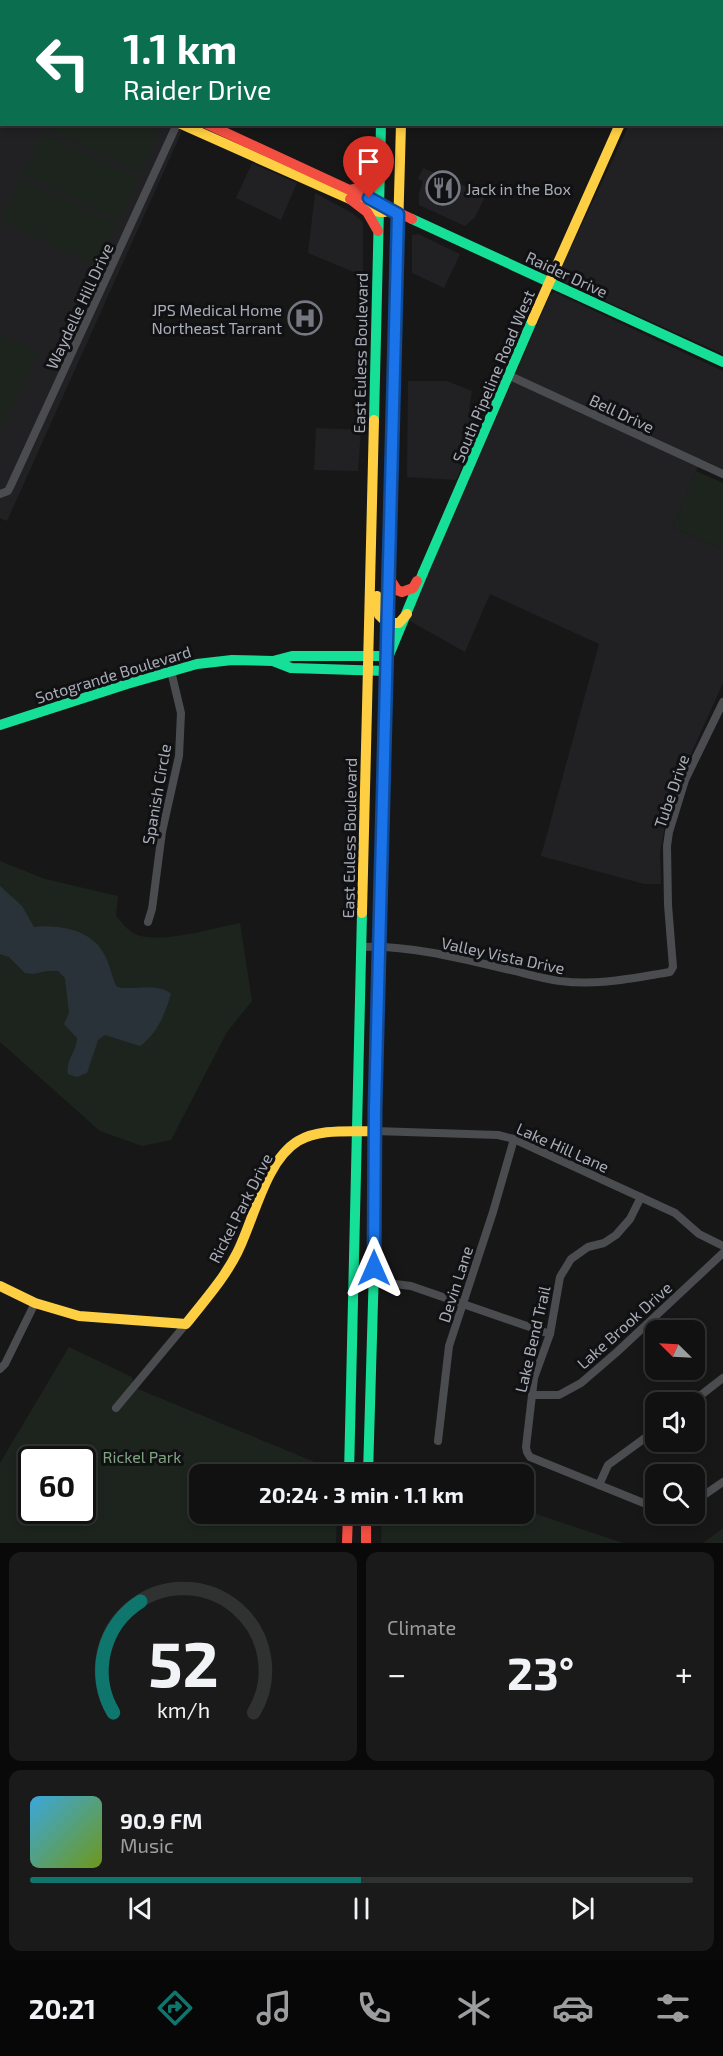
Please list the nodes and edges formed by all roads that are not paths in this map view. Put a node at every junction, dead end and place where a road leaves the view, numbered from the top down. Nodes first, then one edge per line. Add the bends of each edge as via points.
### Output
1 (178, 126) edge
2 (184, 126) edge
3 (211, 126) edge
4 (381, 126) edge
5 (401, 126) edge
6 (619, 126) edge
7 (380, 147) junction
8 (307, 176) junction
9 (350, 194) junction
10 (379, 207) junction
11 (398, 214) junction
12 (378, 233) junction
13 (549, 281) junction
14 (723, 362) edge
15 (510, 376) junction
16 (374, 425) junction
17 (393, 425) junction
18 (723, 474) edge
19 (0, 494) edge
20 (371, 538) junction
21 (423, 573) junction
22 (388, 576) junction
23 (406, 614) junction
24 (387, 623) junction
25 (368, 656) junction
26 (273, 661) junction
27 (386, 664) junction
28 (367, 670) junction
29 (171, 671) junction
30 (723, 702) edge
31 (0, 725) edge
32 (148, 922) dead end
33 (361, 946) junction
34 (379, 946) junction
35 (673, 967) joint
36 (375, 1131) junction
37 (357, 1132) junction
38 (514, 1138) junction
39 (641, 1197) junction
40 (723, 1246) edge
41 (723, 1253) edge
42 (353, 1284) junction
43 (374, 1284) junction
44 (0, 1286) edge
45 (35, 1303) junction
46 (461, 1303) junction
47 (186, 1324) junction
48 (550, 1334) junction
49 (0, 1369) edge
50 (723, 1378) edge
51 (705, 1392) edge
52 (533, 1395) junction
53 (116, 1408) dead end
54 (645, 1438) edge
55 (438, 1441) dead end
56 (349, 1464) edge
57 (368, 1464) edge
58 (723, 1482) edge
59 (599, 1485) junction
60 (705, 1494) edge
61 (645, 1504) edge
62 (348, 1524) edge
63 (366, 1524) edge
64 (347, 1543) edge
65 (366, 1543) edge

1 - 19 street, Waydelle Hill Drive via 8,491
2 - 8 main road, Raider Drive
3 - 8 main road, Raider Drive
4 - 7 main road
5 - 11 main road, East Euless Boulevard
6 - 13 main road, South Pipeline Road West
7 - 9 main road via 371,180
7 - 10 main road, East Euless Boulevard
8 - 9 main road, Raider Drive
9 - 10 main road, Raider Drive
9 - 12 main road via 369,214
10 - 11 main road, Raider Drive
10 - 12 main road, East Euless Boulevard
11 - 13 main road, Raider Drive
11 - 17 main road, East Euless Boulevard
12 - 16 main road, East Euless Boulevard
13 - 14 main road, Raider Drive
13 - 15 main road, South Pipeline Road West
15 - 18 street, Bell Drive
15 - 21 main road, South Pipeline Road West
16 - 17 main road
16 - 20 main road, East Euless Boulevard
17 - 22 main road, East Euless Boulevard
20 - 24 main road via 377,609
20 - 25 main road, East Euless Boulevard
21 - 22 main road via 413,588 402,592
21 - 23 main road, South Pipeline Road West
22 - 24 main road, East Euless Boulevard
23 - 24 main road via 399,623
23 - 27 main road, South Pipeline Road West
24 - 27 main road, East Euless Boulevard
25 - 26 main road, Sotogrande Boulevard via 292,656
25 - 27 main road, Sotogrande Boulevard
25 - 28 main road, East Euless Boulevard
26 - 28 main road, Sotogrande Boulevard via 291,668
26 - 29 main road, Sotogrande Boulevard via 232,660
27 - 28 main road, Sotogrande Boulevard
27 - 34 main road, East Euless Boulevard
28 - 33 main road, East Euless Boulevard
29 - 31 main road, Sotogrande Boulevard
29 - 32 street, Spanish Circle via 181,713 179,756
30 - 35 street, Tube Drive via 686,780 669,832 668,901
33 - 34 street, Valley Vista Drive
33 - 37 main road, East Euless Boulevard
34 - 35 street, Valley Vista Drive via 578,983 621,981 670,972
34 - 36 main road, East Euless Boulevard
36 - 37 main road, Rickel Park Drive
36 - 38 street, Lake Hill Lane
36 - 43 main road, East Euless Boulevard
37 - 42 main road, East Euless Boulevard
37 - 47 main road, Rickel Park Drive via 309,1136 286,1151 237,1253
38 - 39 street, Lake Hill Lane
38 - 46 street, Devin Lane
39 - 40 street, Lake Hill Lane via 675,1213 699,1234
39 - 48 street, Lake Bend Trail via 616,1235 572,1259 560,1277
41 - 52 street, Lake Brook Drive via 580,1383 559,1395
42 - 43 street
42 - 56 main road, East Euless Boulevard
43 - 46 street via 411,1286
43 - 57 main road, East Euless Boulevard
44 - 45 main road
45 - 47 main road via 79,1316
45 - 49 street
46 - 48 street
46 - 55 street, Devin Lane via 449,1346
47 - 53 street, Rickel Park Drive
48 - 52 street, Lake Bend Trail via 534,1378
50 - 51 street
52 - 59 street, Lake Bend Trail via 526,1452
54 - 59 street via 608,1466
58 - 60 street
59 - 61 street
62 - 64 main road
63 - 65 main road

